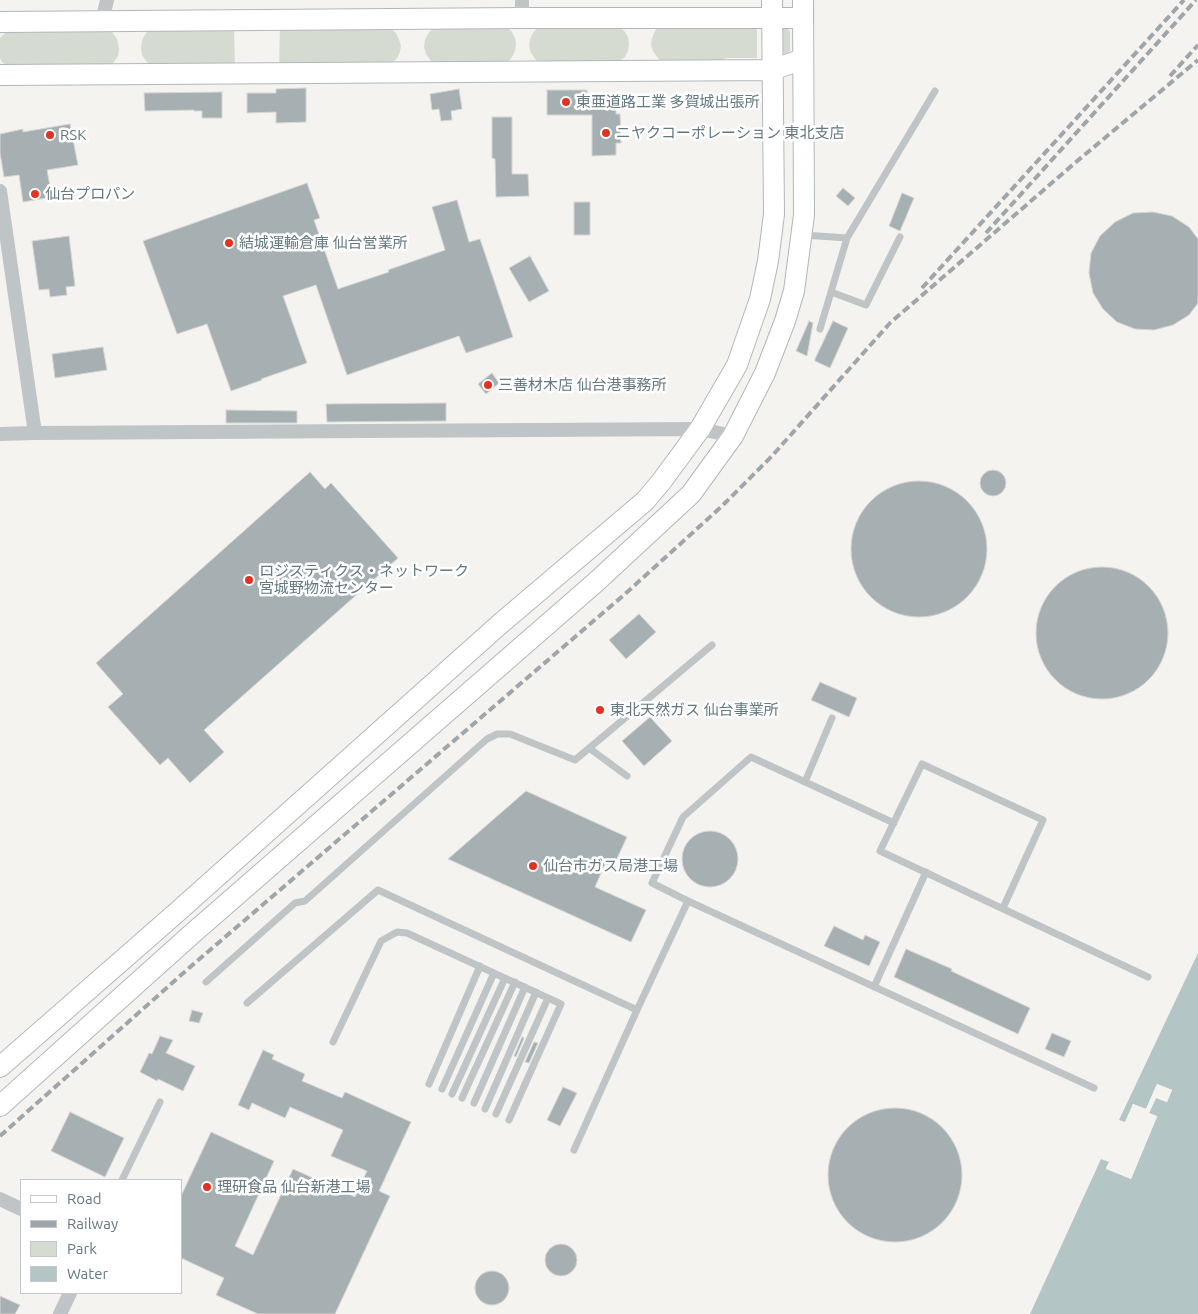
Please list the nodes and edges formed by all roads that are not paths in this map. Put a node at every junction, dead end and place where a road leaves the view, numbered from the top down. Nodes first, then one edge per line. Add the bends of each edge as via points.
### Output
1 (107, 0) edge
2 (522, 9) edge
3 (772, 9) edge
4 (803, 9) edge
5 (0, 22) edge
6 (102, 22) junction
7 (803, 59) junction
8 (772, 70) junction
9 (0, 75) edge
10 (935, 91) dead end
11 (0, 191) edge
12 (801, 235) junction
13 (900, 237) dead end
14 (847, 238) junction
15 (831, 292) junction
16 (820, 329) dead end
17 (700, 429) junction
18 (0, 434) edge
19 (36, 434) junction
20 (733, 436) junction
21 (712, 645) dead end
22 (832, 718) dead end
23 (589, 748) junction
24 (627, 776) dead end
25 (805, 782) junction
26 (894, 823) junction
27 (926, 872) junction
28 (688, 901) junction
29 (1002, 908) junction
30 (175, 914) junction
31 (193, 933) junction
32 (480, 966) junction
33 (494, 973) junction
34 (1148, 977) dead end
35 (504, 978) junction
36 (206, 982) dead end
37 (515, 982) junction
38 (874, 987) junction
39 (525, 988) junction
40 (536, 992) junction
41 (548, 998) junction
42 (247, 1003) dead end
43 (638, 1010) junction
44 (332, 1042) dead end
45 (0, 1067) edge
46 (429, 1084) dead end
47 (1094, 1088) dead end
48 (442, 1089) dead end
49 (452, 1094) dead end
50 (462, 1098) dead end
51 (160, 1102) dead end
52 (474, 1104) dead end
53 (0, 1106) edge
54 (485, 1109) dead end
55 (496, 1114) dead end
56 (509, 1120) dead end
57 (574, 1150) dead end
58 (122, 1179) edge
59 (0, 1199) edge
60 (20, 1209) edge
61 (70, 1294) edge
62 (60, 1314) edge

1 - 6 street
2 - 3 street
2 - 6 street
3 - 4 street
3 - 8 street
4 - 7 street
5 - 6 street
7 - 8 street
7 - 12 street via 804,215
8 - 9 street
8 - 17 street via 774,214 768,261 760,299 737,365
10 - 14 lane
11 - 19 street
12 - 14 lane
12 - 20 street via 794,291 785,321 765,373
13 - 15 lane via 866,305
14 - 15 lane
15 - 16 lane
17 - 19 street
17 - 20 street
17 - 30 street via 645,501 500,624
18 - 19 street
20 - 31 street via 691,494 596,582
21 - 23 lane
22 - 25 lane
23 - 24 lane
23 - 36 lane via 575,760 510,734 497,734 487,739 305,901 294,903
25 - 26 lane
25 - 28 lane via 751,757 683,817 652,883
26 - 27 lane via 880,851
26 - 29 lane via 922,764 1043,820
27 - 29 lane
27 - 38 lane
28 - 38 lane
28 - 43 lane
29 - 34 lane
30 - 31 street
30 - 45 street
31 - 53 street
32 - 33 lane
32 - 44 lane via 407,933 397,932 381,940
32 - 46 lane
33 - 35 lane
33 - 48 lane
35 - 37 lane
35 - 49 lane
37 - 39 lane
37 - 50 lane
38 - 47 lane
39 - 40 lane
39 - 52 lane
40 - 41 lane
40 - 54 lane
41 - 55 lane
41 - 56 lane via 561,1004
42 - 43 lane via 378,890
43 - 57 lane
51 - 58 lane
59 - 60 street
61 - 62 street

